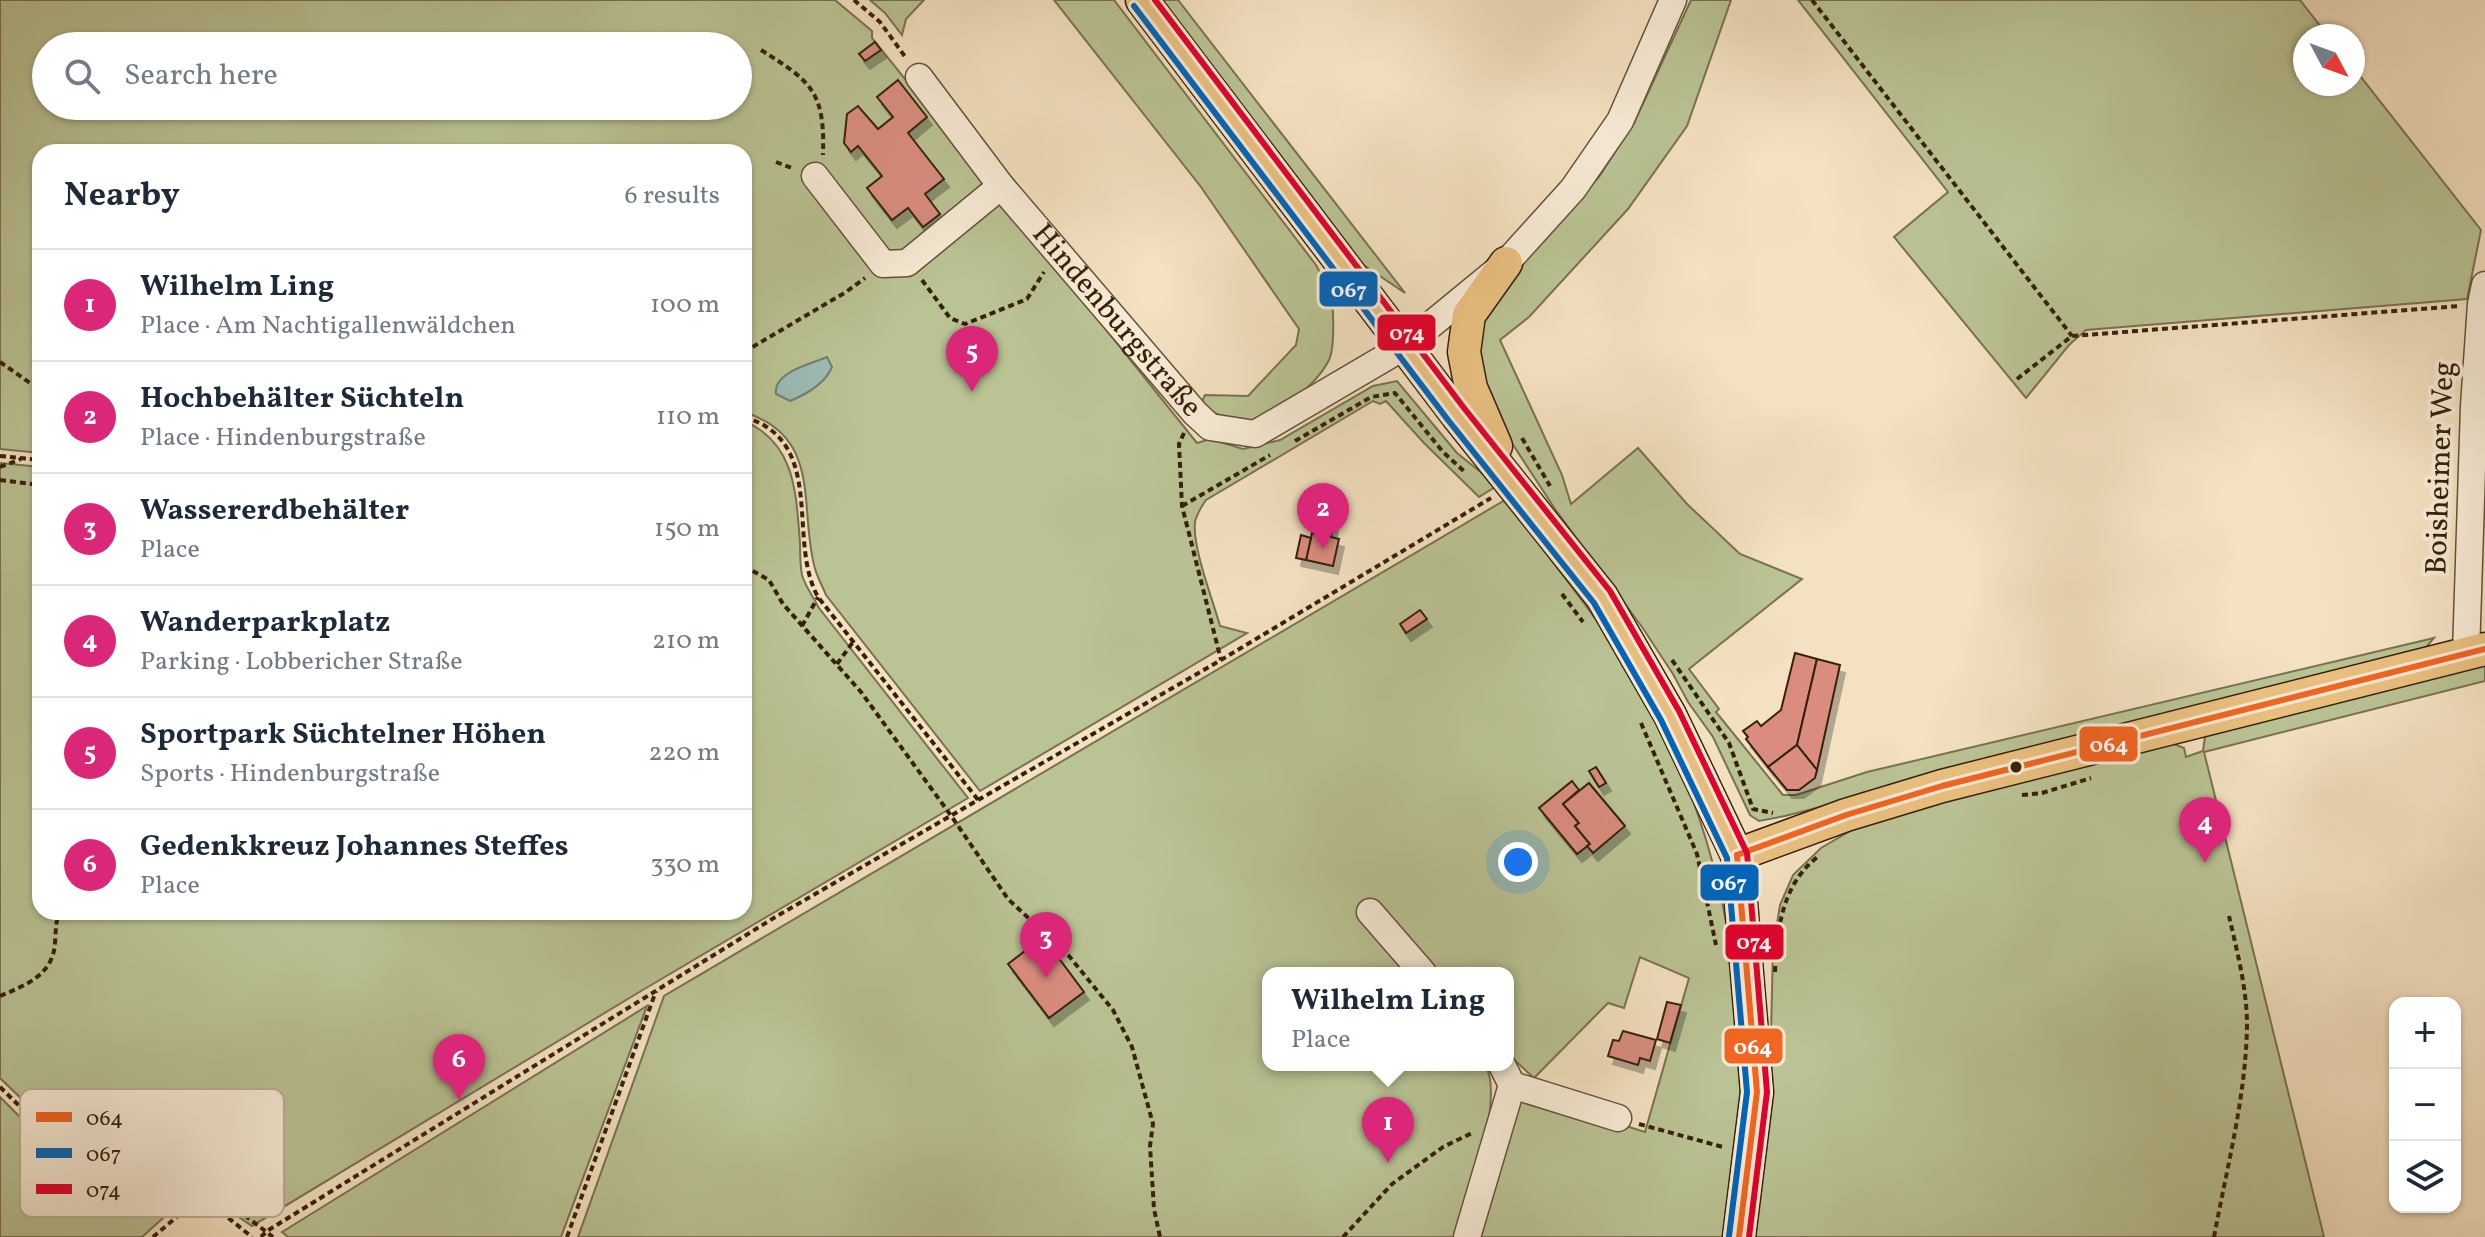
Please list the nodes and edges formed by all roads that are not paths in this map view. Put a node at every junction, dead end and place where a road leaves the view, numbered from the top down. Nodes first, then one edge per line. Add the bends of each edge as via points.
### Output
1 (1142, 0) edge
2 (1673, 0) edge
3 (919, 77) road end
4 (817, 178) road end
5 (1001, 186) junction
6 (1506, 263) junction
7 (2483, 294) edge
8 (1405, 346) junction
9 (1502, 497) junction
10 (2476, 652) edge
11 (1737, 855) junction
12 (1370, 912) dead end
13 (1418, 967) edge
14 (1507, 1075) edge
15 (1618, 1118) road end
16 (1467, 1237) edge
17 (1739, 1237) edge

1 - 8 main road
2 - 6 street, Hindenburgstraße via 1620,121 1573,189
3 - 5 street, Hindenburgstraße
4 - 5 street via 895,264
5 - 8 street, Hindenburgstraße via 1210,427 1255,434
6 - 8 street, Hindenburgstraße
6 - 9 main road via 1469,315 1464,352
7 - 10 street, Boisheimer Weg via 2474,406
8 - 9 main road
9 - 11 main road via 1543,522 1602,597 1670,715
10 - 11 main road via 1942,786
11 - 17 main road via 1757,1092
12 - 13 street
14 - 15 street
14 - 16 street

